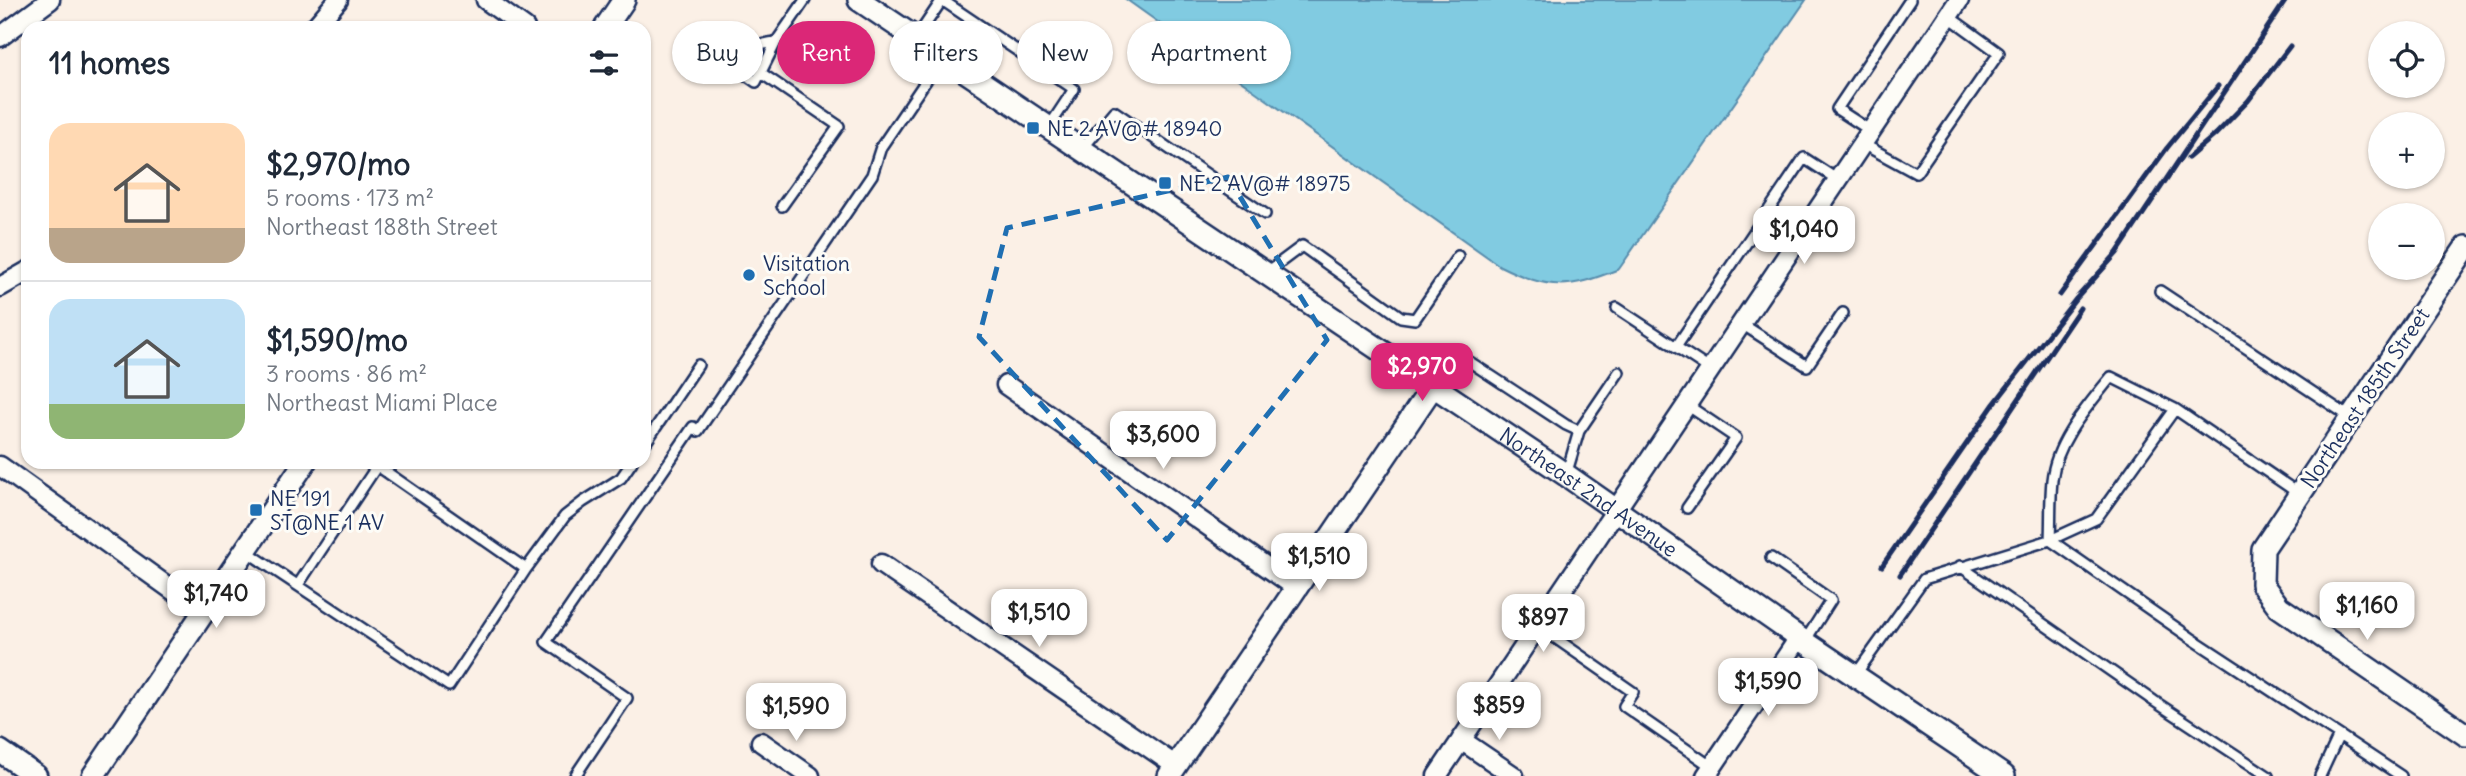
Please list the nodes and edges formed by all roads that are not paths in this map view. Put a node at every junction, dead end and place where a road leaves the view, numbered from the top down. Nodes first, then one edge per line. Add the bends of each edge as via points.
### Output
1 (50, 0) edge
2 (338, 0) edge
3 (486, 0) edge
4 (624, 0) edge
5 (805, 0) edge
6 (859, 0) edge
7 (1910, 0) edge
8 (1959, 0) edge
9 (1948, 16) junction
10 (21, 21) edge
11 (22, 21) edge
12 (320, 21) edge
13 (515, 21) edge
14 (610, 21) edge
15 (890, 21) edge
16 (928, 21) edge
17 (973, 21) edge
18 (0, 37) edge
19 (1003, 41) edge
20 (776, 42) junction
21 (763, 43) edge
22 (763, 70) edge
23 (763, 75) edge
24 (924, 84) edge
25 (985, 84) edge
26 (1049, 127) junction
27 (1867, 137) junction
28 (1082, 150) junction
29 (1838, 180) junction
30 (782, 206) dead end
31 (1265, 214) dead end
32 (2466, 247) edge
33 (1458, 256) dead end
34 (1265, 273) junction
35 (21, 275) edge
36 (0, 287) edge
37 (2160, 290) dead end
38 (1617, 309) dead end
39 (1843, 313) dead end
40 (1742, 324) junction
41 (1676, 347) junction
42 (698, 365) dead end
43 (1711, 370) junction
44 (1619, 372) dead end
45 (1006, 385) dead end
46 (1435, 387) junction
47 (1687, 405) junction
48 (2175, 409) junction
49 (2351, 418) junction
50 (1579, 430) junction
51 (651, 435) edge
52 (0, 466) edge
53 (300, 469) edge
54 (372, 469) edge
55 (382, 469) edge
56 (627, 469) edge
57 (1566, 475) junction
58 (2301, 495) junction
59 (1687, 508) dead end
60 (1617, 510) junction
61 (2050, 540) junction
62 (245, 550) junction
63 (1771, 558) dead end
64 (881, 564) dead end
65 (1960, 566) junction
66 (526, 569) junction
67 (298, 585) junction
68 (1297, 588) junction
69 (203, 612) junction
70 (1538, 626) junction
71 (1802, 640) junction
72 (1854, 676) junction
73 (2339, 735) junction
74 (2466, 735) edge
75 (1461, 740) junction
76 (761, 742) dead end
77 (0, 751) edge
78 (1172, 771) edge
79 (1709, 771) edge
80 (36, 776) edge
81 (93, 776) edge
82 (575, 776) edge
83 (810, 776) edge
84 (1437, 776) edge
85 (1514, 776) edge
86 (2004, 776) edge
87 (2268, 776) edge
88 (2320, 776) edge
89 (2401, 776) edge

1 - 11 street
2 - 12 street
3 - 13 street
4 - 14 street
5 - 20 lane
6 - 15 street, Northeast 2nd Avenue
7 - 27 lane via 1837,109
8 - 9 street
9 - 27 street
9 - 27 lane via 2000,53 1916,173
10 - 18 street
16 - 17 lane via 942,0
19 - 26 lane via 1074,89
20 - 21 lane
20 - 22 lane
23 - 30 lane via 839,126
24 - 82 lane via 881,146 872,175 698,431 693,427 546,642 627,698
25 - 26 street, Northeast 2nd Avenue
26 - 28 street, Northeast 2nd Avenue
27 - 29 street
28 - 31 lane via 1114,111
28 - 34 street, Northeast 2nd Avenue
29 - 40 street
29 - 41 lane via 1804,158
32 - 49 street, Northeast 185th Street
33 - 34 lane via 1415,319 1401,317 1302,246
34 - 46 street, Northeast 2nd Avenue
35 - 36 street
37 - 49 lane
38 - 41 lane
39 - 40 lane via 1807,366
40 - 43 street
41 - 43 lane
42 - 51 lane
43 - 47 street
44 - 50 lane
45 - 68 street
46 - 50 lane via 1471,362
46 - 57 street, Northeast 2nd Avenue
46 - 68 street
47 - 59 lane via 1736,438
47 - 60 street
48 - 58 lane
48 - 61 lane via 2096,519
48 - 61 lane via 2111,377 2064,443 2052,477
49 - 58 street, Northeast 185th Street
50 - 57 lane
52 - 69 street
53 - 62 street
54 - 67 lane
55 - 66 lane
56 - 66 lane via 565,516
57 - 60 street, Northeast 2nd Avenue
58 - 74 street, Northeast 185th Street via 2263,549 2262,584 2279,607
60 - 70 street
60 - 71 street, Northeast 2nd Avenue
61 - 65 lane
61 - 73 lane
62 - 67 lane
62 - 69 street
63 - 71 lane via 1831,600
64 - 78 street
65 - 72 lane via 1924,579
65 - 87 lane
66 - 67 lane via 449,686
68 - 78 street
69 - 81 street
70 - 75 street
70 - 79 lane via 1633,692 1624,706
71 - 72 street, Northeast 2nd Avenue
71 - 79 street
72 - 86 street, Northeast 2nd Avenue
73 - 88 lane
73 - 89 lane
75 - 84 street
75 - 85 street
76 - 83 street
77 - 80 street

